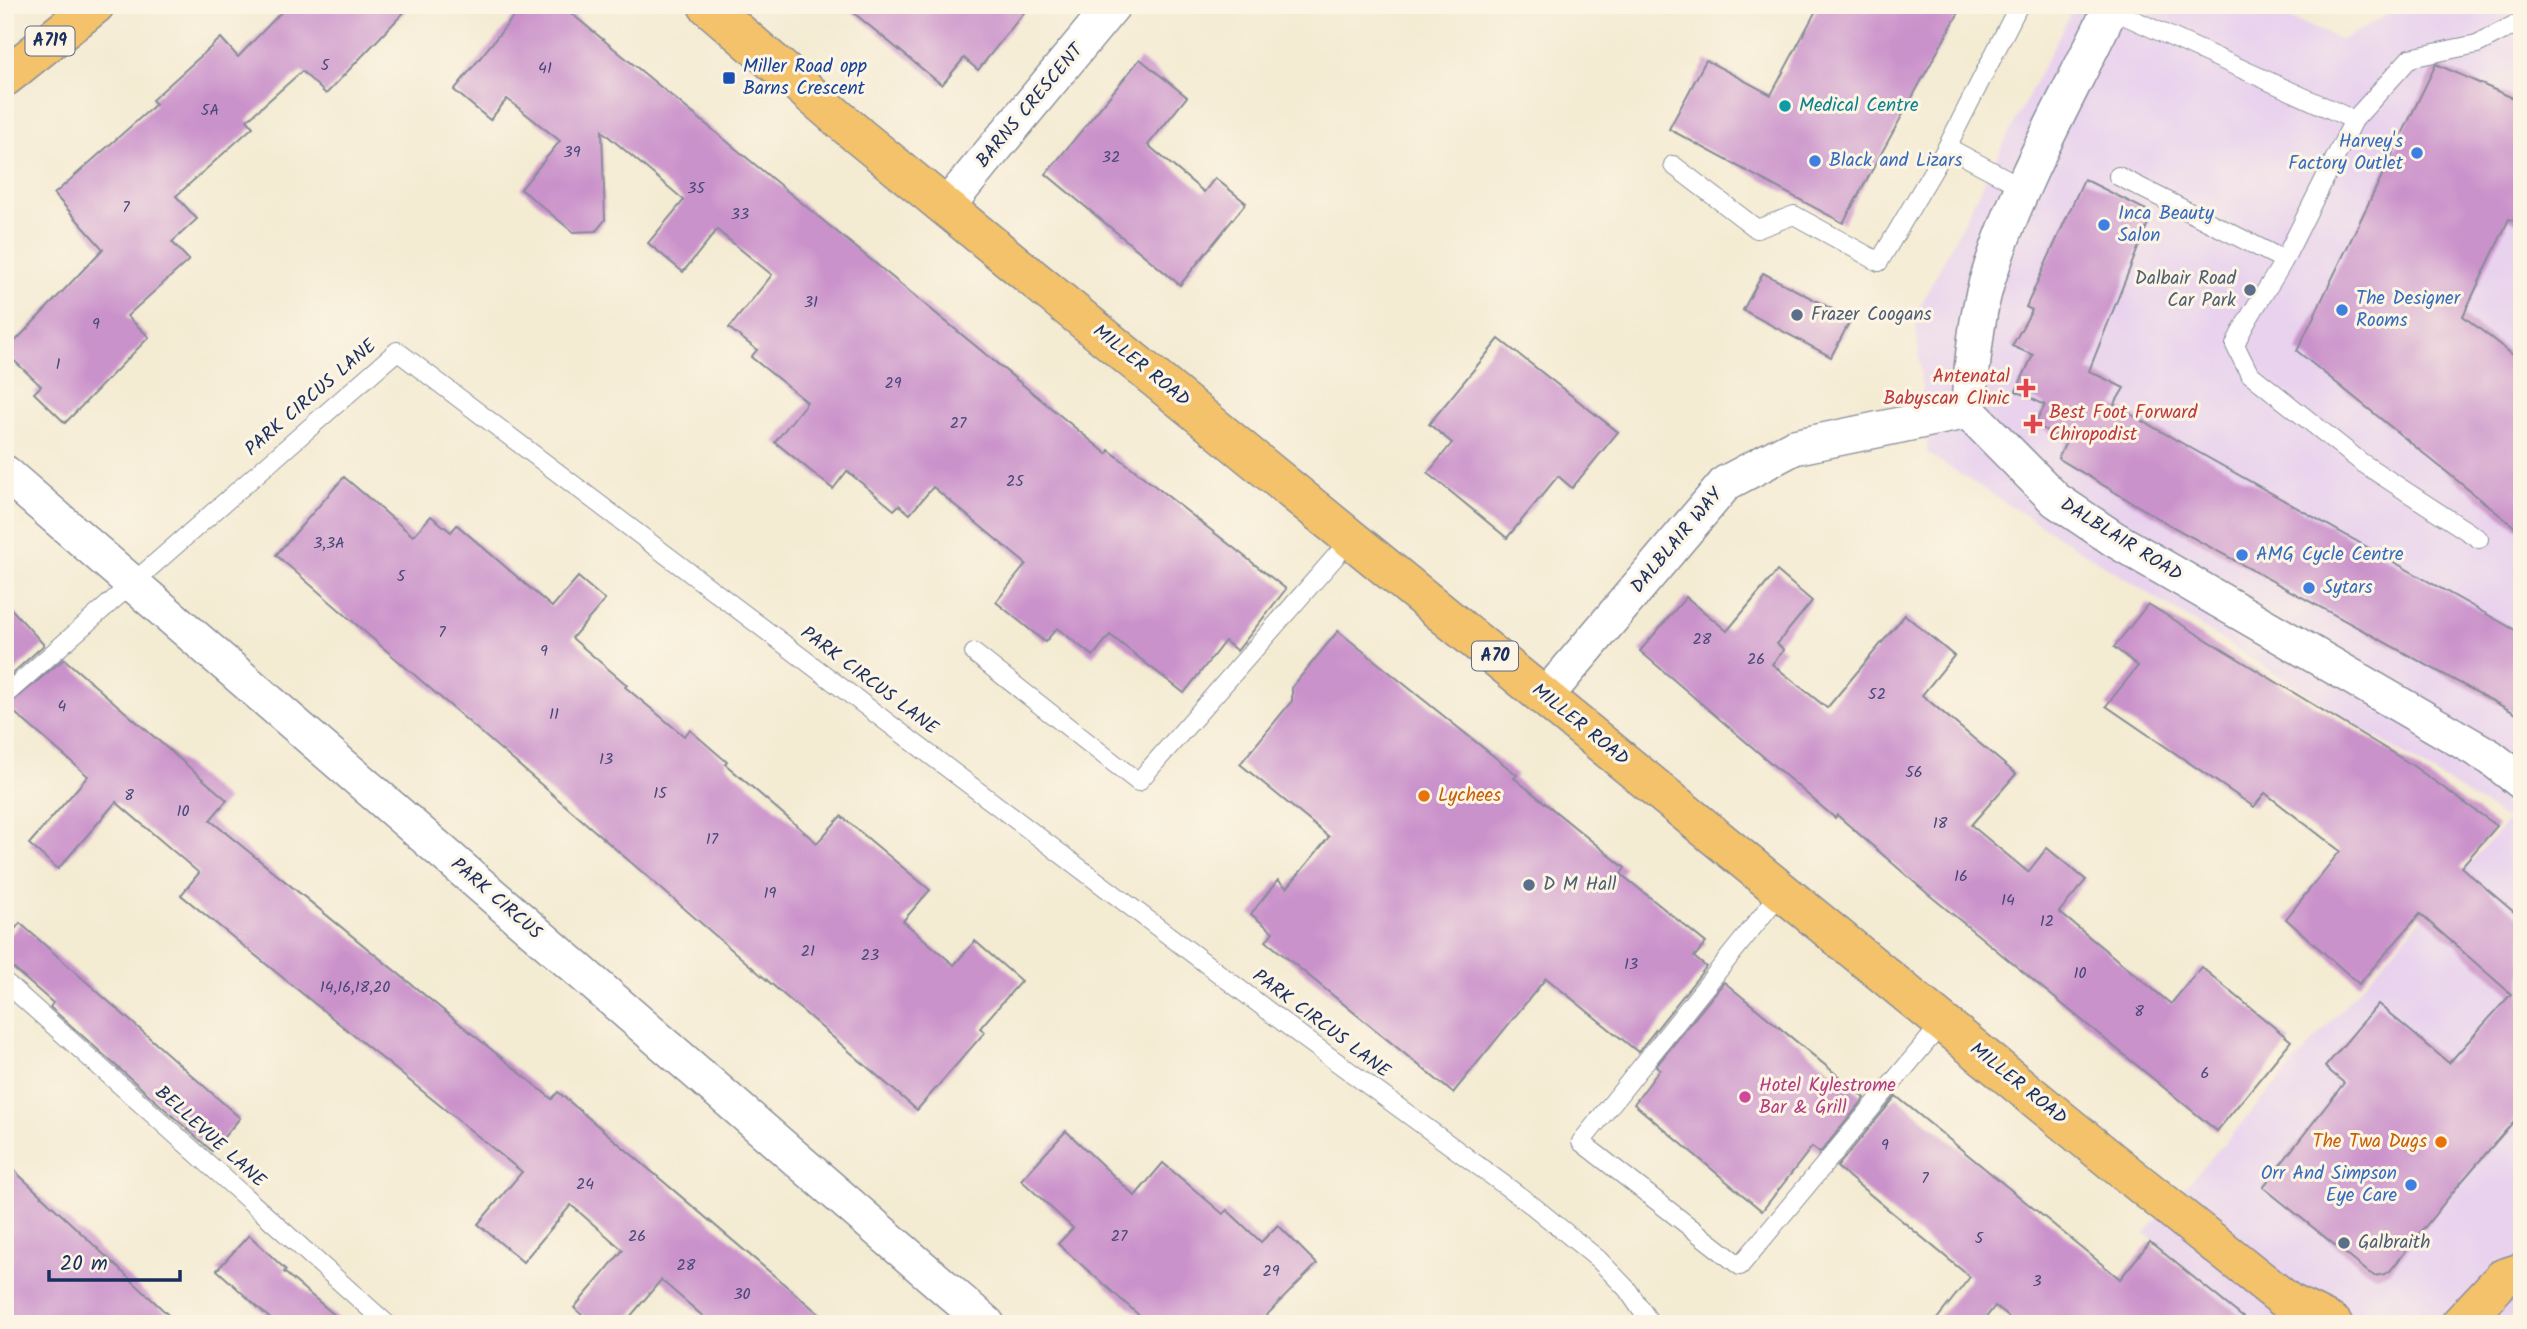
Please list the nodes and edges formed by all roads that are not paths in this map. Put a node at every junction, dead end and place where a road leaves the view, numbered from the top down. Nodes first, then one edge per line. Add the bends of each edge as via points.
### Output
1 (95, 5) edge
2 (707, 5) edge
3 (1113, 5) edge
4 (2019, 5) edge
5 (2111, 7) edge
6 (2522, 21) edge
7 (5, 77) edge
8 (2354, 120) junction
9 (1947, 147) junction
10 (1673, 165) dead end
11 (2118, 176) dead end
12 (2024, 188) junction
13 (946, 207) junction
14 (2284, 260) junction
15 (1968, 411) junction
16 (5, 473) edge
17 (1351, 538) junction
18 (2479, 538) dead end
19 (131, 583) junction
20 (974, 653) dead end
21 (5, 695) edge
22 (1545, 697) junction
23 (2522, 782) edge
24 (1782, 891) junction
25 (5, 982) edge
26 (1943, 1022) junction
27 (2515, 1268) edge
28 (2299, 1313) edge
29 (2457, 1322) edge
30 (387, 1324) edge
31 (987, 1324) edge
32 (1651, 1324) edge
33 (2333, 1324) edge

1 - 7 main road, A719
2 - 13 main road, MILLER ROAD / A70
3 - 13 street, BARNS CRESCENT
4 - 9 lane
5 - 8 lane
5 - 12 street
6 - 8 lane via 2477,44 2410,58
8 - 14 lane
9 - 10 lane via 1879,262 1794,215 1758,229
9 - 12 lane
11 - 14 lane
12 - 15 street via 1990,270 1976,334
13 - 17 main road, MILLER ROAD / A70
14 - 18 lane via 2235,345 2249,373 2361,462
15 - 22 street, DALBLAIR WAY via 1794,447 1726,483
15 - 23 street, DALBLAIR ROAD via 2056,500 2114,539 2490,757
16 - 19 street, PARK CIRCUS
17 - 20 lane via 1138,782
17 - 22 main road, MILLER ROAD / A70
19 - 21 lane
19 - 31 street, PARK CIRCUS
19 - 32 lane, PARK CIRCUS LANE via 397,351 1533,1206 1598,1259 1627,1289
22 - 24 main road, MILLER ROAD / A70
24 - 26 main road, MILLER ROAD / A70
24 - 26 lane via 1581,1142 1740,1266
25 - 30 lane, BELLEVUE LANE
26 - 28 main road, MILLER ROAD / A70
27 - 29 main road
28 - 33 main road, MILLER ROAD / A70

